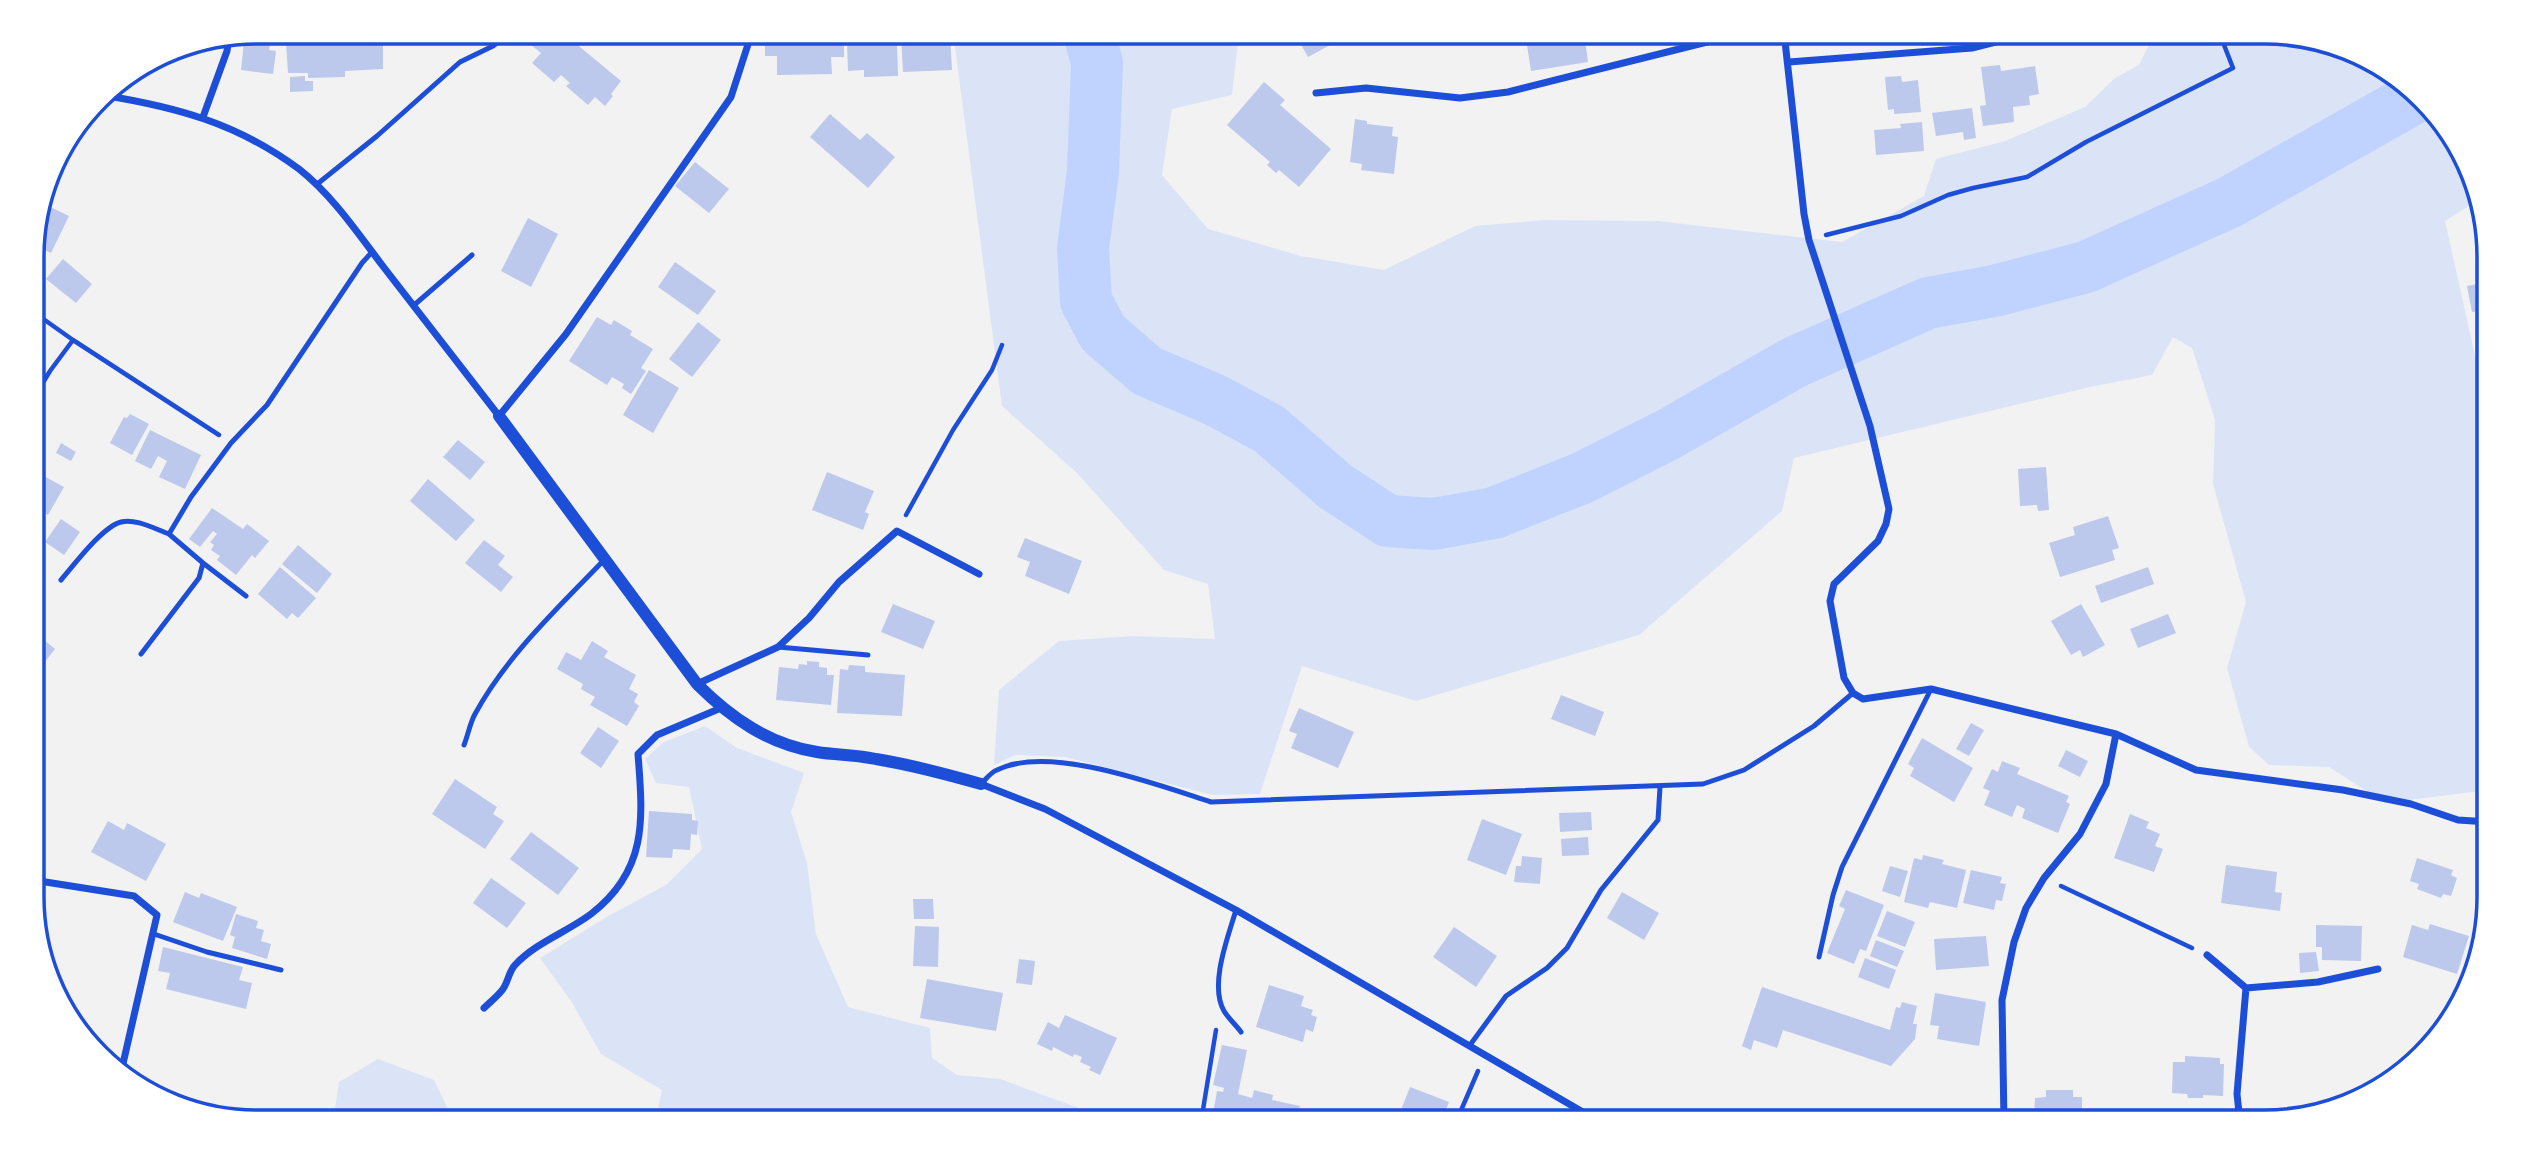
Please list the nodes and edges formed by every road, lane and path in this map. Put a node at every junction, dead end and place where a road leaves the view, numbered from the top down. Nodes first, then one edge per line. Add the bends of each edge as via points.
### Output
1 (496, 44) edge
2 (748, 44) edge
3 (1699, 44) edge
4 (1786, 44) edge
5 (1988, 44) edge
6 (2224, 44) edge
7 (228, 46) edge
8 (1789, 62) junction
9 (1316, 93) dead end
10 (116, 97) edge
11 (203, 117) junction
12 (316, 185) junction
13 (1809, 240) junction
14 (372, 252) junction
15 (472, 255) dead end
16 (413, 306) junction
17 (44, 319) edge
18 (73, 340) junction
19 (1002, 345) dead end
20 (44, 381) edge
21 (499, 416) junction
22 (231, 443) junction
23 (897, 531) junction
24 (169, 534) junction
25 (605, 559) junction
26 (203, 562) junction
27 (979, 574) dead end
28 (61, 580) dead end
29 (246, 596) dead end
30 (778, 647) junction
31 (141, 654) dead end
32 (868, 655) dead end
33 (697, 684) junction
34 (1931, 688) junction
35 (1853, 693) junction
36 (722, 708) junction
37 (2116, 734) junction
38 (464, 745) dead end
39 (981, 784) junction
40 (1660, 787) junction
41 (2477, 821) edge
42 (2045, 878) junction
43 (44, 882) edge
44 (1236, 909) junction
45 (154, 934) junction
46 (2207, 955) joint
47 (1819, 957) dead end
48 (2378, 969) dead end
49 (281, 970) dead end
50 (2246, 988) junction
51 (484, 1008) dead end
52 (1223, 1010) junction
53 (1241, 1032) dead end
54 (1470, 1045) junction
55 (1485, 1054) junction
56 (123, 1063) edge
57 (1203, 1110) edge
58 (1461, 1110) edge
59 (1580, 1110) edge
60 (2004, 1110) edge
61 (2239, 1110) edge

1 - 12 lane via 460,62
2 - 21 street via 731,97 566,334
3 - 9 street via 1508,92 1460,98 1366,88
4 - 8 street
5 - 8 street
6 - 13 path via 2233,68 2027,177 1948,195 1900,216
7 - 11 street
8 - 13 street
10 - 11 street
11 - 12 street via 257,142
12 - 14 street
13 - 35 street via 1870,426 1889,509 1878,541 1834,584 1830,601 1844,678
14 - 16 street
14 - 22 lane via 267,405
15 - 16 lane
16 - 21 street
17 - 18 path
18 - 20 path
18 - 22 path
19 - 23 path via 992,370
21 - 25 street
22 - 24 lane
23 - 27 street
23 - 30 street via 839,582
24 - 26 lane
24 - 28 lane via 122,521 109,527
25 - 33 street
25 - 38 lane via 510,662 474,715
26 - 29 lane
26 - 31 lane via 199,578
30 - 32 lane
30 - 33 street
33 - 36 street
34 - 35 street via 1863,699
34 - 37 street
34 - 47 lane via 1842,867
35 - 40 lane via 1814,726 1744,769 1703,785
36 - 39 street via 780,742 815,752 925,768
36 - 51 street via 657,735 638,754 642,814 635,858 618,888 591,914 514,966 502,990
37 - 41 street via 2196,770 2343,790
37 - 42 street via 2106,784 2080,834
39 - 40 lane via 995,770 1020,762 1065,762 1211,802
39 - 44 street via 1045,809
40 - 54 lane via 1658,820 1601,890 1567,948 1506,996
42 - 46 path
42 - 60 street via 2026,908 2014,942 2002,1000
43 - 45 street via 134,896 157,915
44 - 52 lane via 1218,987
44 - 54 street
45 - 49 lane
45 - 56 street
46 - 50 street
48 - 50 street via 2318,982
50 - 61 street
52 - 53 lane
52 - 57 path via 1215,1032
54 - 55 street
55 - 58 path
55 - 59 street

